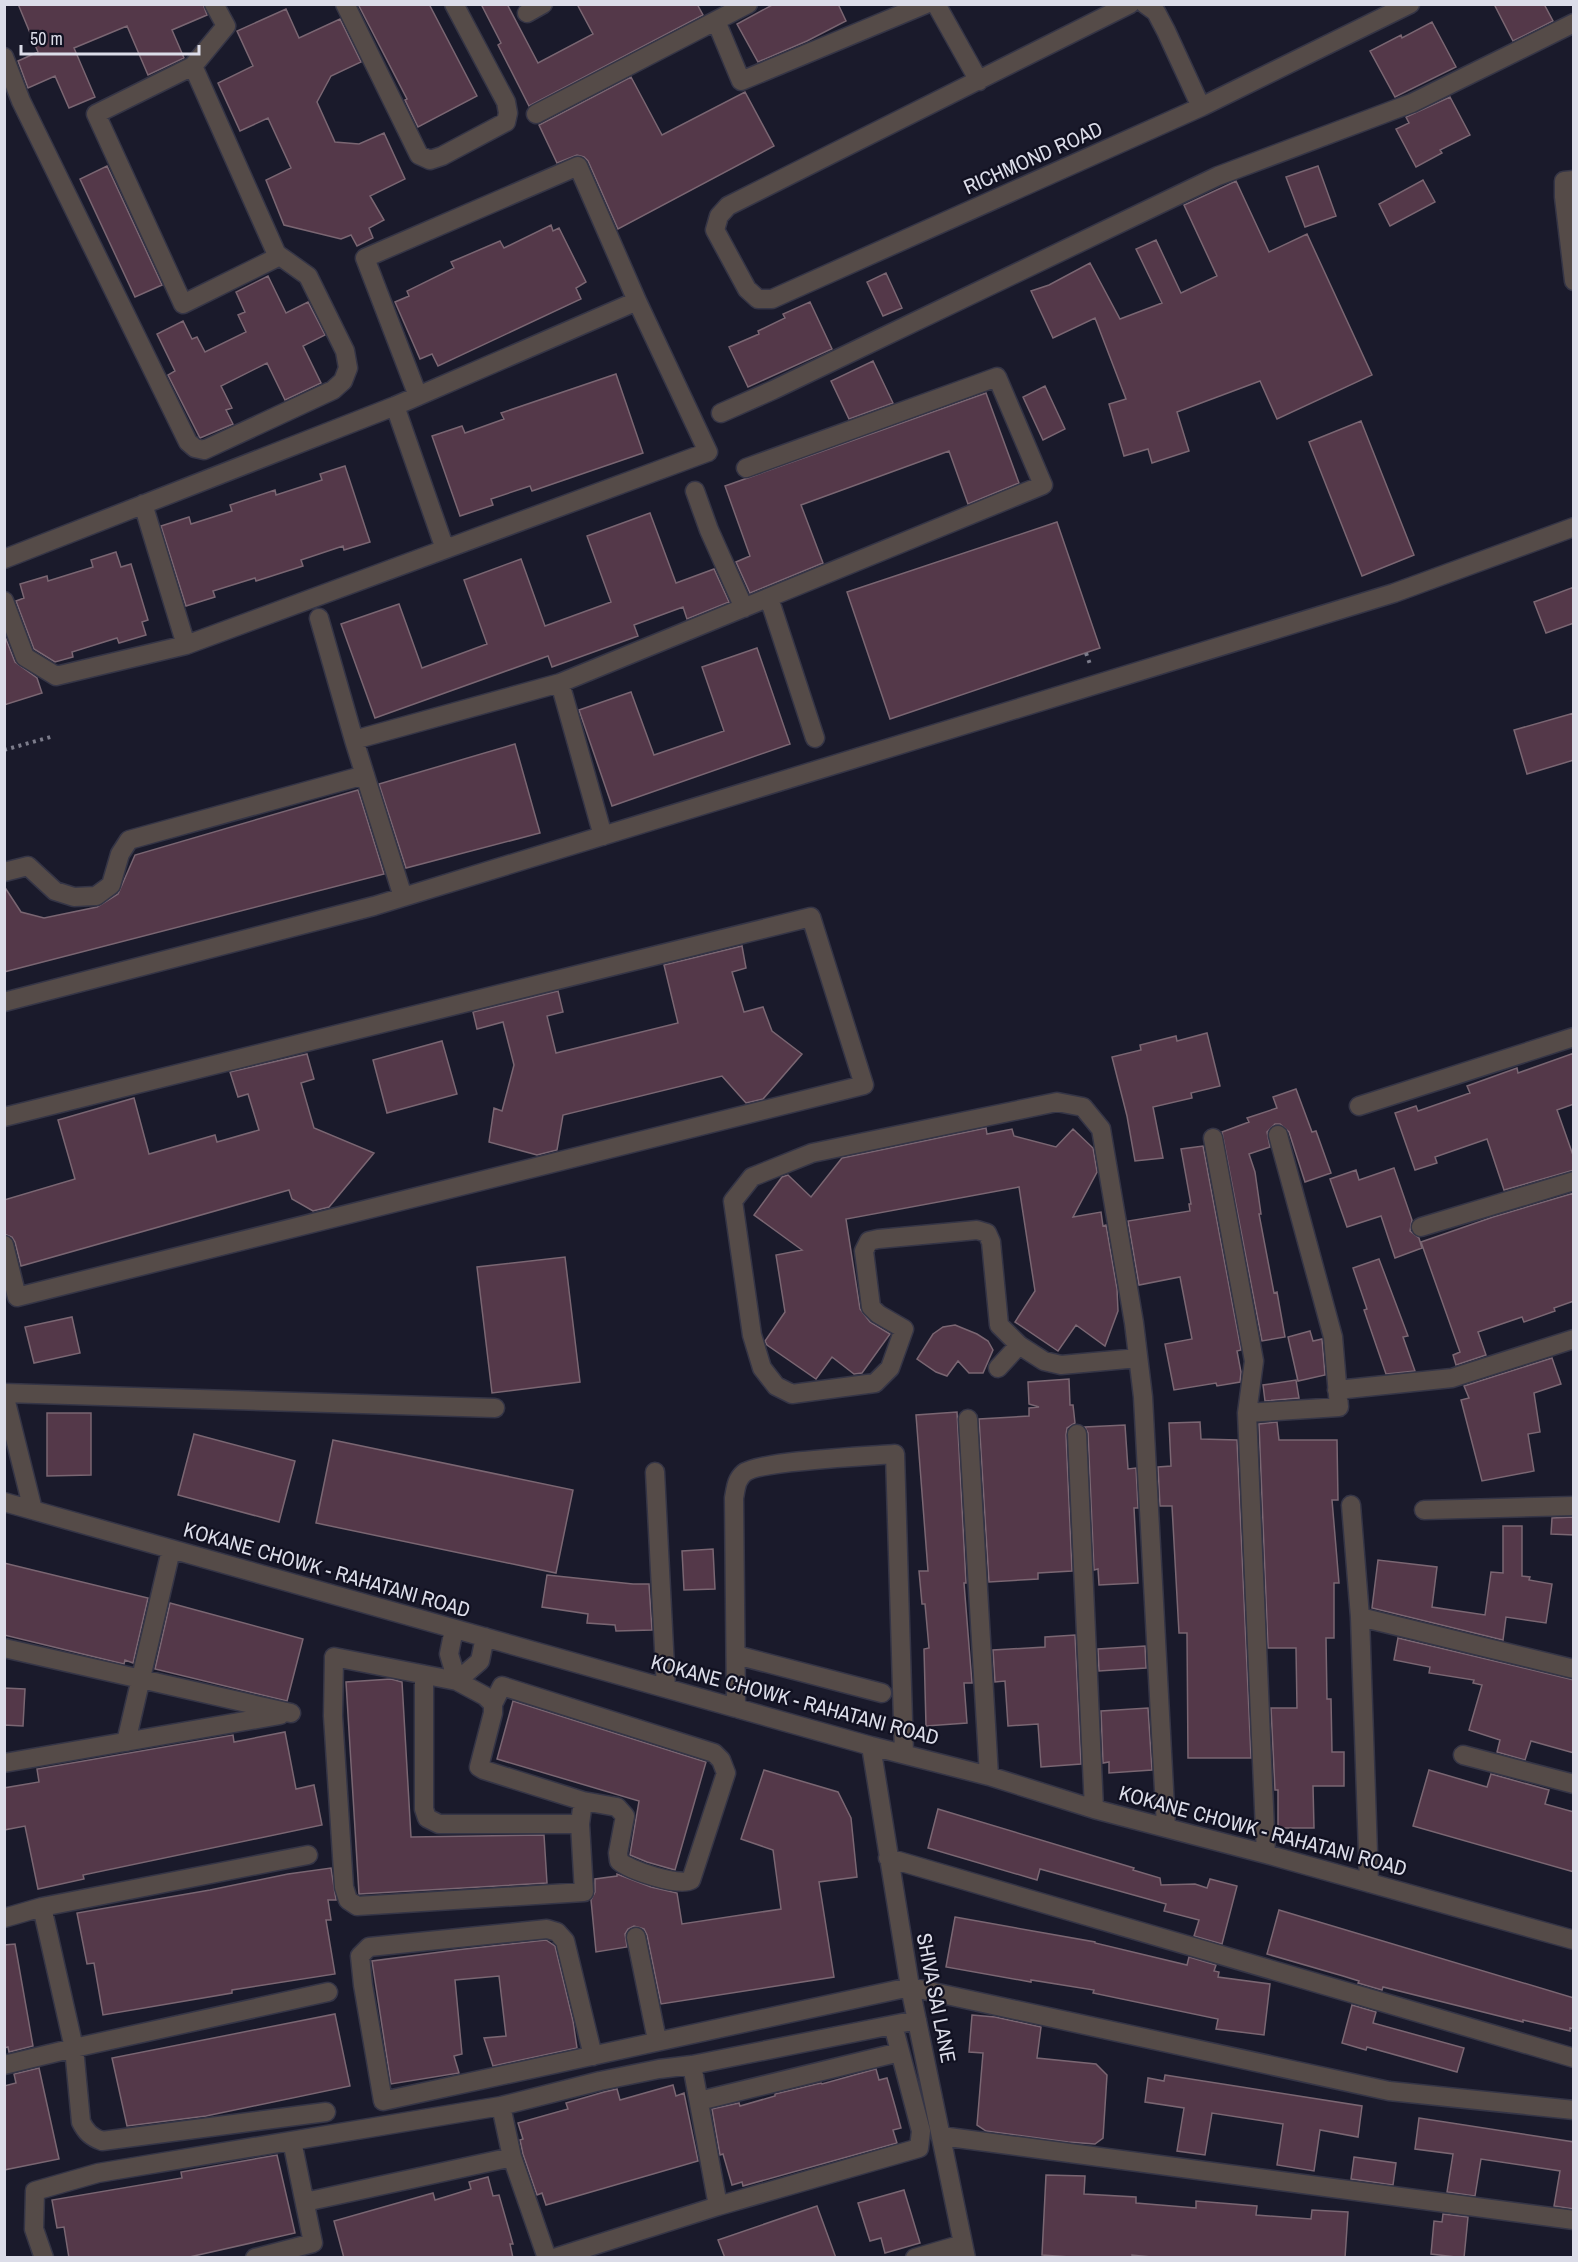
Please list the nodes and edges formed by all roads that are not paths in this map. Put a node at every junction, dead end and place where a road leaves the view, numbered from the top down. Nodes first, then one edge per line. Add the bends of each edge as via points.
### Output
1 (214, 4) edge
2 (345, 4) edge
3 (454, 4) edge
4 (748, 4) edge
5 (926, 4) edge
6 (936, 4) edge
7 (1130, 4) edge
8 (1145, 4) edge
9 (1410, 4) edge
10 (716, 21) junction
11 (1574, 23) edge
12 (4, 57) edge
13 (193, 66) junction
14 (979, 81) junction
15 (1201, 107) junction
16 (536, 114) dead end
17 (1574, 180) edge
18 (277, 254) junction
19 (1574, 281) edge
20 (637, 301) junction
21 (418, 396) junction
22 (395, 406) junction
23 (721, 413) dead end
24 (746, 468) dead end
25 (695, 491) dead end
26 (143, 504) junction
27 (1574, 527) edge
28 (445, 549) junction
29 (4, 559) edge
30 (769, 598) junction
31 (4, 601) edge
32 (744, 608) junction
33 (319, 618) dead end
34 (186, 645) junction
35 (560, 683) junction
36 (815, 738) dead end
37 (354, 741) junction
38 (365, 775) junction
39 (603, 836) junction
40 (4, 872) edge
41 (403, 897) junction
42 (4, 1002) edge
43 (1574, 1037) edge
44 (1359, 1106) dead end
45 (4, 1117) edge
46 (1278, 1135) dead end
47 (1213, 1138) dead end
48 (1574, 1181) edge
49 (1421, 1227) dead end
50 (4, 1245) edge
51 (8, 1277) edge
52 (1574, 1339) edge
53 (1018, 1345) junction
54 (1138, 1358) junction
55 (998, 1368) dead end
56 (1337, 1390) junction
57 (4, 1394) edge
58 (495, 1408) dead end
59 (1247, 1413) junction
60 (968, 1419) dead end
61 (1077, 1434) dead end
62 (655, 1472) dead end
63 (4, 1502) edge
64 (1351, 1505) dead end
65 (1574, 1506) edge
66 (33, 1510) junction
67 (1424, 1510) dead end
68 (171, 1550) junction
69 (1360, 1617) junction
70 (454, 1629) junction
71 (485, 1637) junction
72 (4, 1648) edge
73 (736, 1655) junction
74 (1574, 1669) edge
75 (424, 1675) junction
76 (140, 1681) junction
77 (458, 1682) junction
78 (666, 1688) junction
79 (882, 1693) dead end
80 (493, 1704) junction
81 (736, 1707) junction
82 (126, 1742) junction
83 (871, 1746) junction
84 (904, 1754) junction
85 (1463, 1755) dead end
86 (4, 1763) edge
87 (989, 1776) junction
88 (1574, 1784) edge
89 (583, 1800) junction
90 (1094, 1809) junction
91 (580, 1824) junction
92 (1166, 1827) junction
93 (1266, 1854) junction
94 (308, 1855) dead end
95 (888, 1858) junction
96 (1369, 1883) junction
97 (42, 1907) junction
98 (4, 1918) edge
99 (636, 1937) dead end
100 (1574, 1940) edge
101 (910, 1987) junction
102 (328, 1992) dead end
103 (917, 2020) junction
104 (893, 2025) junction
105 (657, 2040) junction
106 (74, 2048) junction
107 (900, 2052) junction
108 (593, 2056) junction
109 (1574, 2058) edge
110 (4, 2065) edge
111 (692, 2066) junction
112 (699, 2101) junction
113 (501, 2106) junction
114 (1574, 2110) edge
115 (326, 2112) dead end
116 (941, 2136) junction
117 (292, 2141) junction
118 (512, 2157) junction
119 (305, 2202) junction
120 (718, 2206) junction
121 (1574, 2220) edge
122 (315, 2250) edge
123 (965, 2251) edge
124 (44, 2258) edge
125 (255, 2258) edge
126 (547, 2258) edge
127 (554, 2258) edge
128 (915, 2258) edge

1 - 13 street via 226,26
2 - 3 street via 419,155 430,159 506,122 508,113 506,102
4 - 10 street
5 - 10 street via 741,81
6 - 14 street
7 - 14 street
8 - 15 street via 1156,12
9 - 15 street, RICHMOND ROAD
10 - 16 street
11 - 23 street via 1412,102 1218,176
12 - 18 street via 21,101 146,358 188,442 195,448 204,450 241,434 333,390 343,381 348,368 345,351 308,276
13 - 18 street
13 - 18 street via 96,114 183,304 278,257
14 - 15 street, RICHMOND ROAD via 728,206 719,216 715,230 747,289 758,299 772,299
17 - 19 street via 1564,182
20 - 21 street
20 - 21 street via 578,166 422,233 365,258
20 - 28 street via 708,452
21 - 22 street
22 - 26 street
22 - 28 street
24 - 30 street via 997,377 1042,484
25 - 32 street
26 - 29 street
26 - 34 street
27 - 39 street via 1394,593
28 - 34 street
30 - 32 street
30 - 36 street
31 - 34 street via 25,657 56,676
32 - 35 street
33 - 37 street
35 - 37 street
35 - 39 street
37 - 38 street
38 - 40 street via 129,840 120,854 111,885 96,897 74,897 55,891 28,866
38 - 41 street
39 - 41 street
41 - 42 street
43 - 44 street
45 - 51 street via 811,917 864,1085 17,1297
46 - 56 street via 1333,1337
47 - 59 street via 1254,1361
48 - 49 street
50 - 51 street
52 - 56 street via 1452,1378
53 - 54 street via 1044,1361 1061,1365
53 - 54 street via 999,1325 987,1233 977,1230 878,1239 869,1241 864,1251 871,1307 904,1329 890,1368 875,1383 792,1394 776,1386 762,1368 752,1335 733,1201 752,1177 812,1153 1057,1102 1083,1107 1101,1129
53 - 55 street
54 - 92 street
56 - 59 street via 1339,1407
57 - 58 street
57 - 66 street
59 - 93 street
60 - 87 street
61 - 90 street
62 - 78 street
63 - 66 street, KOKANE CHOWK - RAHATANI ROAD
64 - 69 street
65 - 67 street
66 - 68 street, KOKANE CHOWK - RAHATANI ROAD
68 - 70 street, KOKANE CHOWK - RAHATANI ROAD
68 - 76 street
69 - 74 street
69 - 96 street
70 - 71 street, KOKANE CHOWK - RAHATANI ROAD
70 - 77 street via 449,1654
71 - 77 street via 480,1661
71 - 78 street, KOKANE CHOWK - RAHATANI ROAD
72 - 76 street
73 - 79 street
73 - 81 street
73 - 84 street via 737,1479 746,1471 772,1465 895,1454
75 - 77 street
75 - 91 street via 427,1818 440,1824
75 - 91 street via 334,1657 333,1716 348,1900 357,1906 584,1892
76 - 82 street
76 - 82 street via 291,1713
77 - 80 street
78 - 81 street, KOKANE CHOWK - RAHATANI ROAD
80 - 89 street via 480,1767
80 - 89 street via 502,1686 714,1753 725,1767 722,1791 694,1874 687,1882 628,1868 619,1861 626,1816 617,1807
81 - 83 street, KOKANE CHOWK - RAHATANI ROAD
82 - 86 street
83 - 84 street, KOKANE CHOWK - RAHATANI ROAD
83 - 95 street, SHIVA SAI LANE
84 - 87 street, KOKANE CHOWK - RAHATANI ROAD
85 - 88 street
87 - 90 street, KOKANE CHOWK - RAHATANI ROAD
89 - 91 street
90 - 92 street, KOKANE CHOWK - RAHATANI ROAD
92 - 93 street, KOKANE CHOWK - RAHATANI ROAD
93 - 96 street, KOKANE CHOWK - RAHATANI ROAD
94 - 97 street
95 - 101 street, SHIVA SAI LANE
95 - 109 street
96 - 100 street, KOKANE CHOWK - RAHATANI ROAD
97 - 98 street
97 - 106 street
99 - 105 street
101 - 103 street, SHIVA SAI LANE
101 - 105 street
101 - 114 street via 1389,2091
102 - 106 street
103 - 104 street
103 - 116 street, SHIVA SAI LANE
104 - 107 street
104 - 111 street
105 - 108 street
106 - 110 street
106 - 115 street via 81,2122 86,2131 102,2141
107 - 112 street
107 - 120 street via 921,2131 919,2148
108 - 108 street via 383,2101 360,1956 369,1947 547,1929 557,1932 565,1941
111 - 112 street
111 - 113 street via 600,2081
112 - 120 street
113 - 117 street
113 - 118 street
116 - 121 street
116 - 123 street, SHIVA SAI LANE
117 - 119 street
117 - 124 street via 98,2174 35,2191 34,2229
118 - 119 street
118 - 126 street
119 - 122 street
120 - 127 street
122 - 125 street
123 - 128 street

